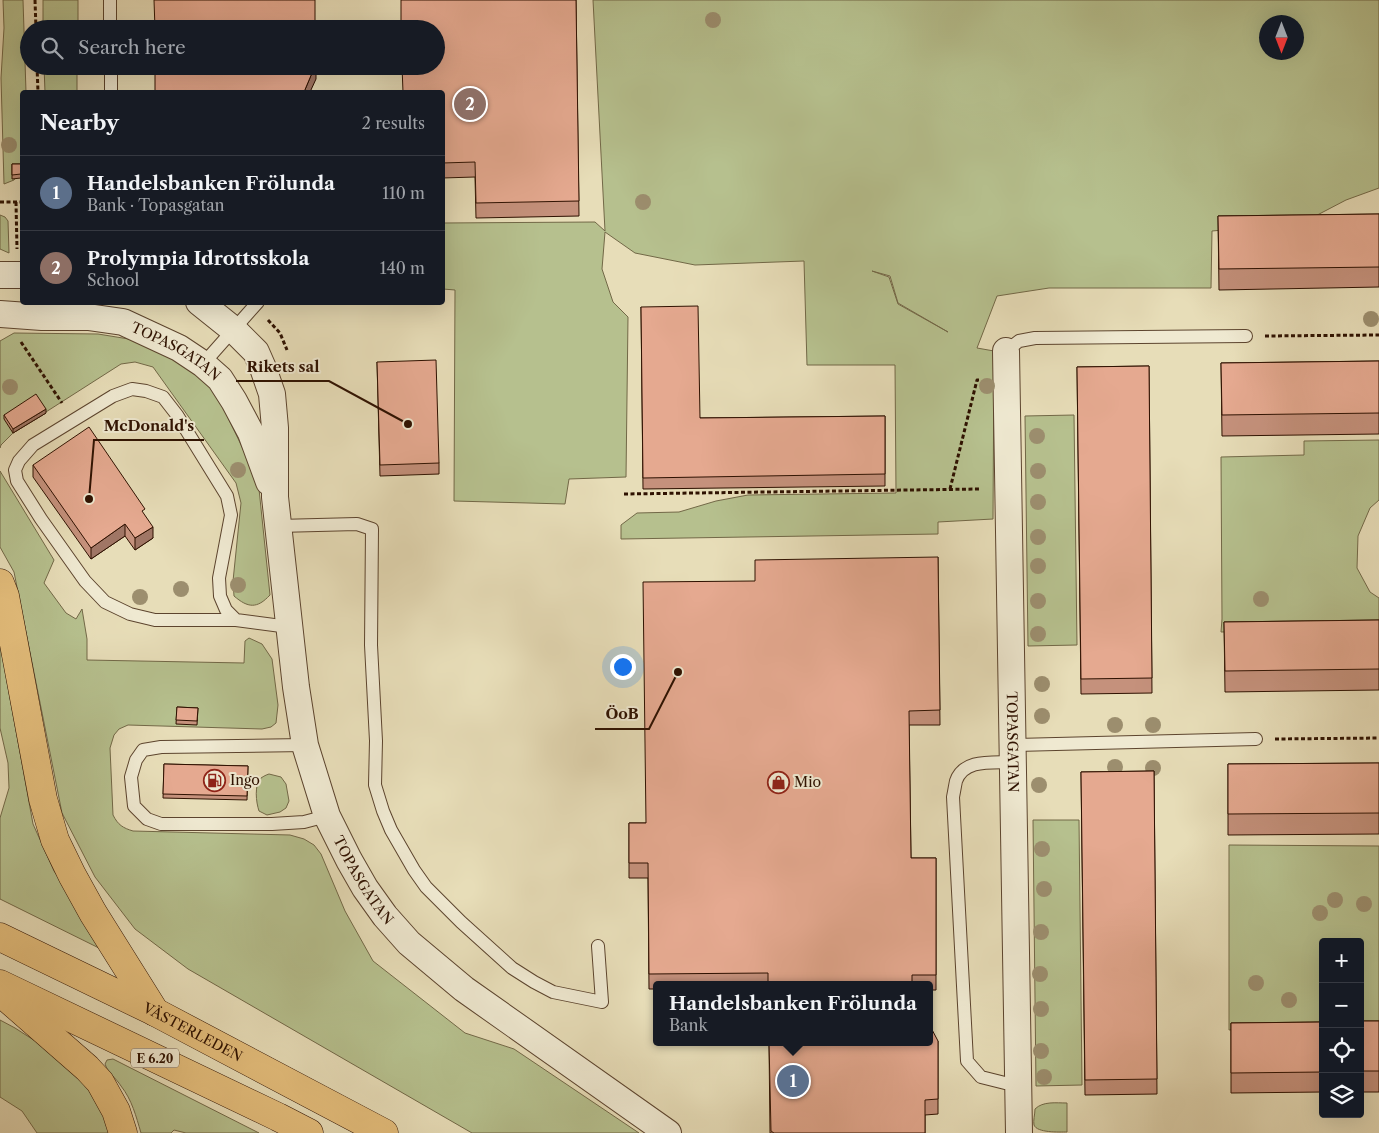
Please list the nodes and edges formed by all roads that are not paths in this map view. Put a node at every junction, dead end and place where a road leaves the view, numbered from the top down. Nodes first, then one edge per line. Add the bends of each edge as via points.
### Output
1 (110, 0) edge
2 (110, 20) edge
3 (111, 75) edge
4 (111, 90) edge
5 (0, 275) edge
6 (20, 275) edge
7 (203, 305) edge
8 (255, 305) edge
9 (0, 314) edge
10 (234, 330) junction
11 (1246, 336) road end
12 (1006, 351) joint
13 (203, 364) junction
14 (275, 497) junction
15 (278, 526) junction
16 (0, 583) edge
17 (236, 620) junction
18 (290, 627) junction
19 (1256, 739) road end
20 (305, 744) junction
21 (1012, 754) junction
22 (327, 816) junction
23 (0, 937) edge
24 (598, 946) dead end
25 (0, 984) edge
26 (0, 992) edge
27 (155, 1012) junction
28 (1018, 1083) junction
29 (123, 1133) edge
30 (309, 1133) edge
31 (384, 1133) edge
32 (668, 1133) edge
33 (1018, 1133) edge

1 - 2 lane
3 - 4 lane
5 - 6 street
7 - 10 street, TOPASGATAN
8 - 10 lane
9 - 13 street, TOPASGATAN via 88,317 123,322 179,348
10 - 13 lane
10 - 14 street, TOPASGATAN via 256,352 272,394
11 - 12 lane via 1035,338 1019,341
12 - 21 street, TOPASGATAN
13 - 14 street, TOPASGATAN via 220,379 234,401 251,433
14 - 15 street, TOPASGATAN
15 - 18 street, TOPASGATAN
15 - 24 lane via 357,524 372,529 375,784 391,830 426,887 512,968 553,992 602,1002
16 - 27 highway via 6,596 42,799 55,840 80,891
17 - 17 lane via 226,610 220,596 219,578 231,515 227,496 163,397 132,389 114,396 34,445 19,461 17,481 85,581 105,602 130,614 155,620
17 - 18 lane
18 - 20 street, TOPASGATAN
19 - 21 lane
20 - 22 street, TOPASGATAN
20 - 22 lane via 144,750 130,777 134,806 147,819 161,824 272,824 304,822
21 - 28 street, TOPASGATAN
21 - 28 lane via 963,770 956,780 953,797 967,1061 981,1077
22 - 32 street, TOPASGATAN via 365,888 409,943 464,989
23 - 27 highway, VÄSTERLEDEN
25 - 30 highway, E 6.20
26 - 29 highway via 100,1082
27 - 31 highway, VÄSTERLEDEN
28 - 33 street, TOPASGATAN

